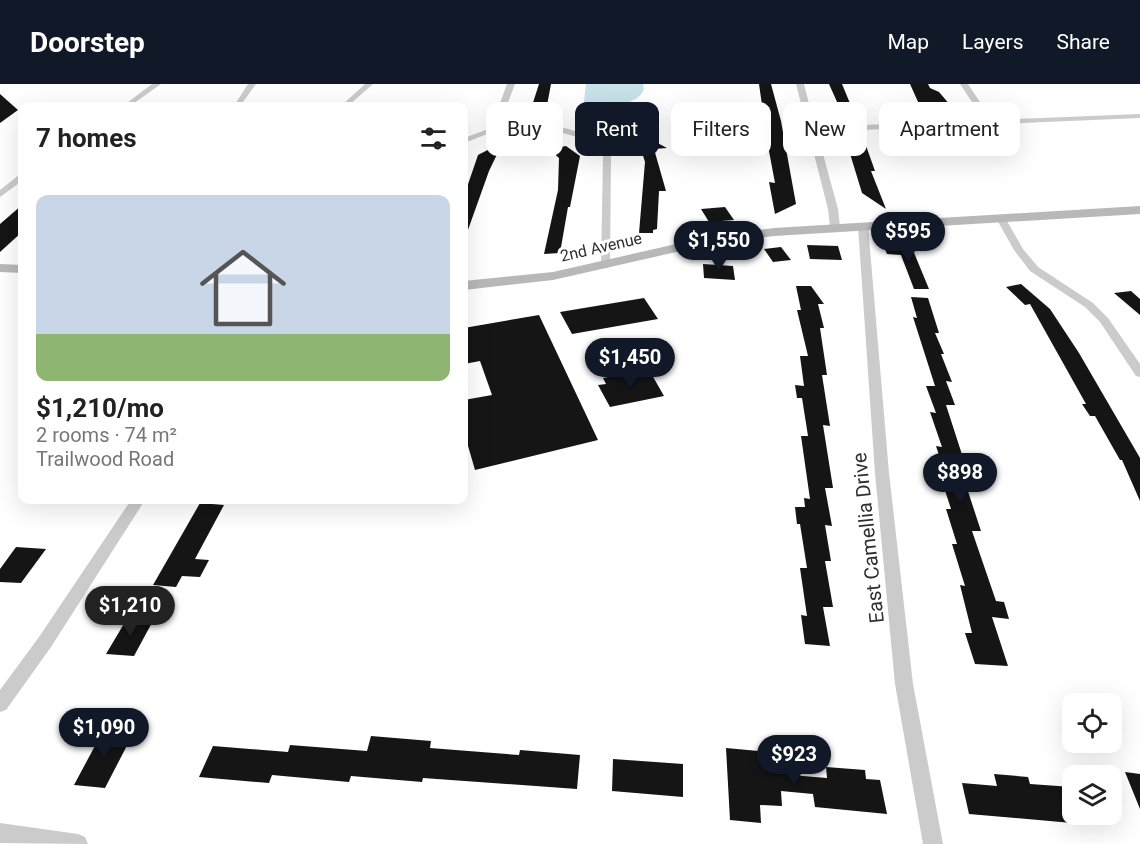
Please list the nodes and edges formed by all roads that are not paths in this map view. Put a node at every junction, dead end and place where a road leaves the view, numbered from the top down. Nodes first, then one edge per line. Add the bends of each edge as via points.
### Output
1 (158, 84) edge
2 (252, 84) edge
3 (369, 84) edge
4 (511, 84) edge
5 (800, 84) edge
6 (964, 84) edge
7 (132, 102) edge
8 (240, 102) edge
9 (349, 102) edge
10 (504, 102) edge
11 (805, 102) edge
12 (976, 102) edge
13 (1140, 116) edge
14 (1020, 121) edge
15 (563, 131) edge
16 (486, 132) edge
17 (468, 139) edge
18 (819, 156) edge
19 (18, 180) edge
20 (0, 194) edge
21 (1140, 210) edge
22 (1001, 218) junction
23 (863, 226) junction
24 (835, 227) junction
25 (606, 265) junction
26 (0, 268) edge
27 (18, 269) edge
28 (468, 286) edge
29 (1140, 373) edge
30 (135, 504) edge
31 (0, 704) edge
32 (0, 833) edge
33 (78, 844) edge
34 (933, 844) edge

1 - 7 street
2 - 8 street
3 - 9 street
4 - 10 street
5 - 11 street
6 - 12 street
13 - 14 street
15 - 25 street via 596,141 607,155
16 - 17 street
18 - 24 street
19 - 20 street
21 - 22 street, 2nd Avenue
22 - 23 street, 2nd Avenue
22 - 29 street via 1034,269 1096,313
23 - 24 street, 2nd Avenue
23 - 34 street, East Camellia Drive via 882,473 904,684
24 - 25 street, 2nd Avenue via 707,241
25 - 28 street, 2nd Avenue via 527,280
26 - 27 street
30 - 31 street
32 - 33 street

